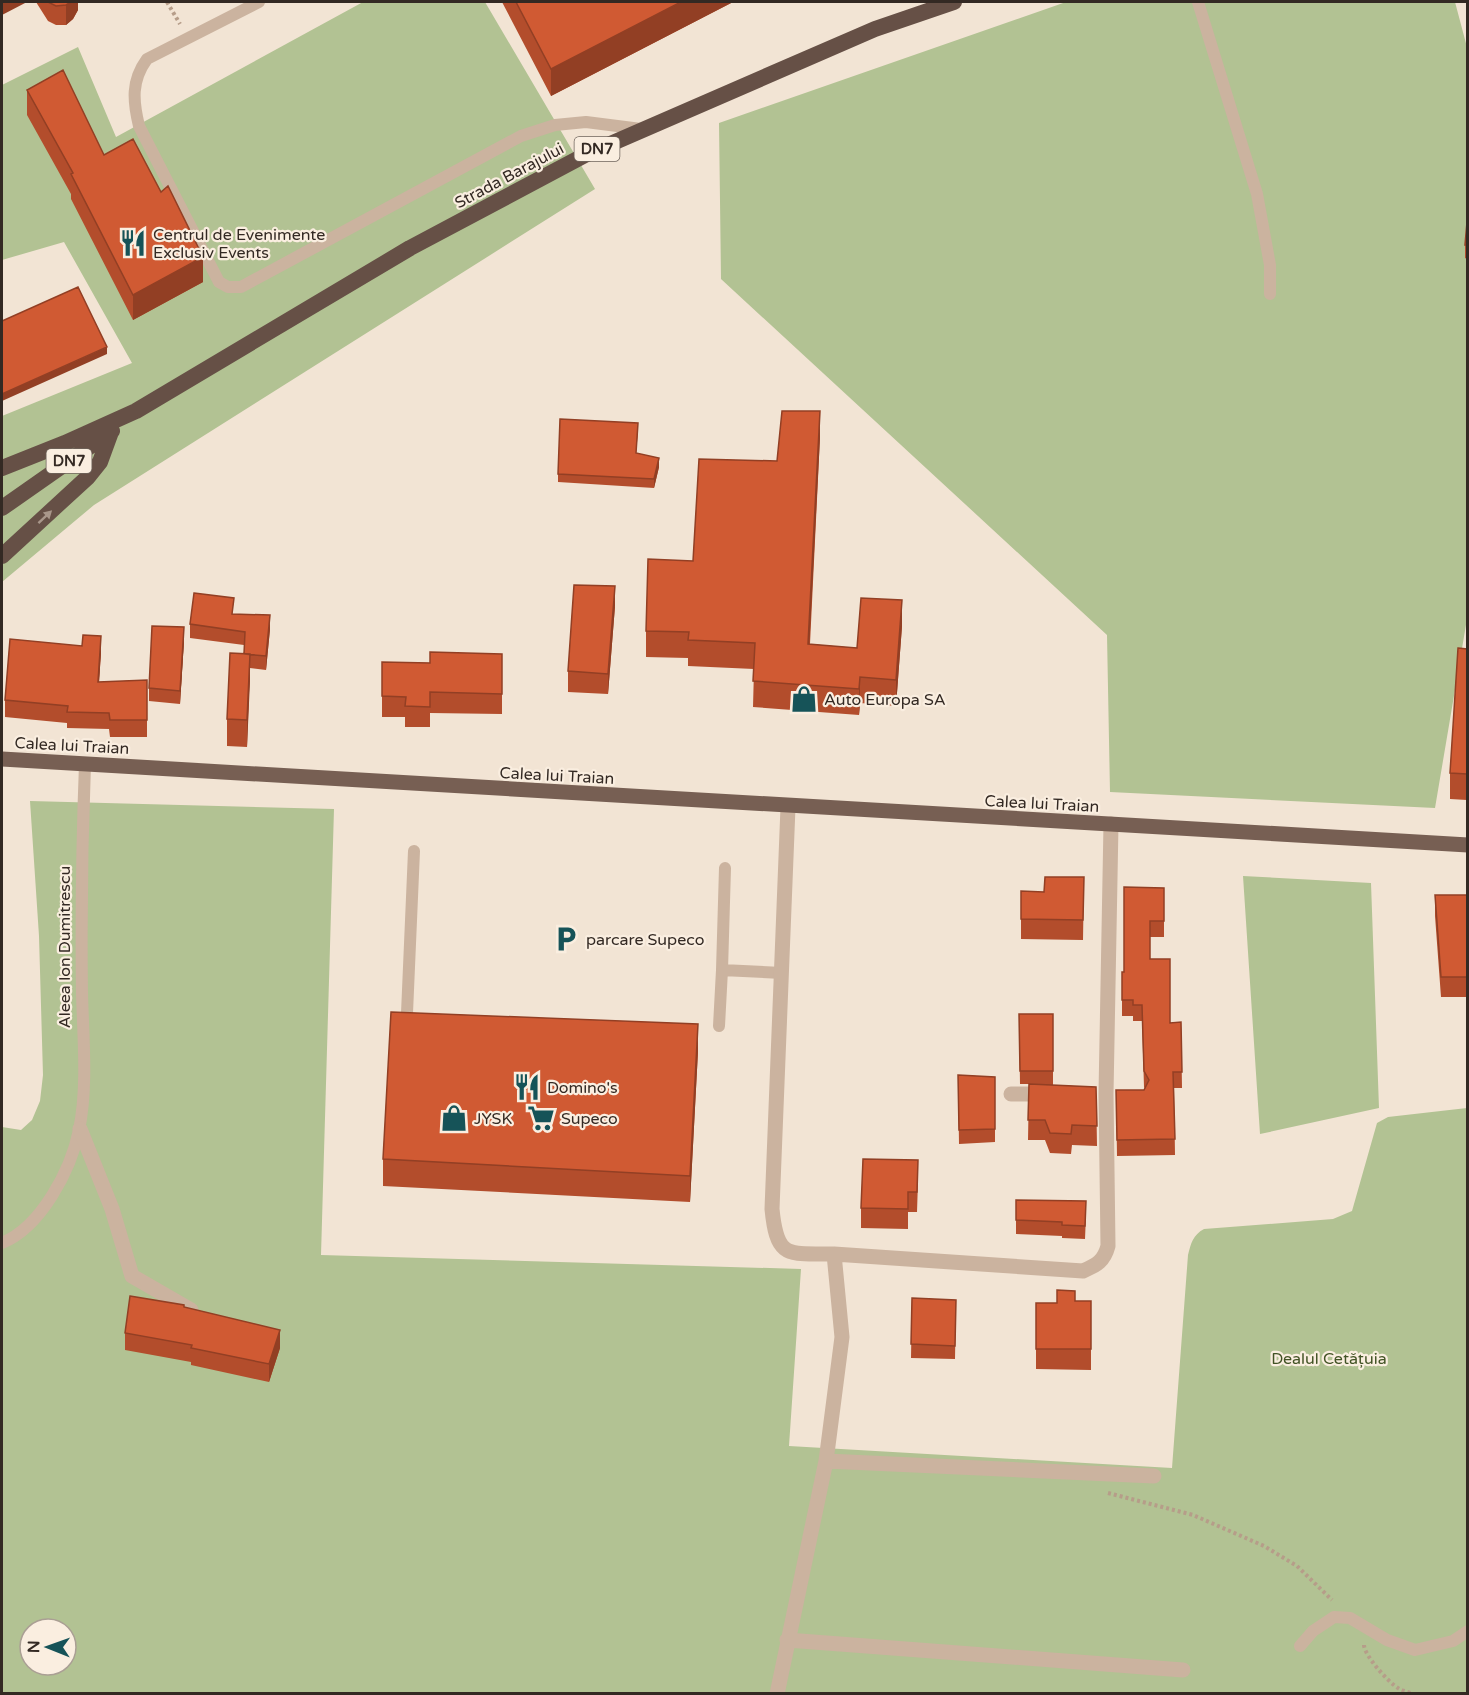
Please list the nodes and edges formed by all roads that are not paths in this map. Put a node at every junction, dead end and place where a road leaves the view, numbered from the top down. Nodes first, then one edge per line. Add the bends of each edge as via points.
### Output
1 (258, 2) edge
2 (954, 2) edge
3 (1198, 2) edge
4 (642, 129) junction
5 (1270, 294) dead end
6 (136, 411) junction
7 (111, 432) junction
8 (2, 468) edge
9 (2, 508) edge
10 (2, 556) edge
11 (2, 759) edge
12 (85, 764) junction
13 (788, 807) junction
14 (1111, 824) junction
15 (1467, 845) edge
16 (414, 851) dead end
17 (725, 868) dead end
18 (722, 970) junction
19 (782, 973) junction
20 (407, 1013) edge
21 (719, 1026) dead end
22 (1011, 1094) dead end
23 (1059, 1094) edge
24 (80, 1130) junction
25 (2, 1243) edge
26 (834, 1254) junction
27 (191, 1310) edge
28 (826, 1461) junction
29 (1154, 1476) dead end
30 (1467, 1631) edge
31 (787, 1640) junction
32 (1300, 1646) dead end
33 (1183, 1670) dead end
34 (777, 1694) edge

1 - 4 lane via 147,59 135,84 139,126 219,282 228,287 241,287 521,136 555,125 586,122
2 - 4 highway, Strada Barajului / DN7 via 875,29
3 - 5 lane via 1257,194 1270,265
4 - 6 highway, Strada Barajului / DN7 via 410,248
6 - 7 highway, DN7
6 - 8 highway, DN7
7 - 9 highway, DN7
10 -> 7 highway via 88,477 100,462
11 - 12 main road, Calea lui Traian
12 - 13 main road, Calea lui Traian
12 - 24 lane, Aleea Ion Dumitrescu
13 - 14 main road, Calea lui Traian
13 - 19 street
14 - 15 main road, Calea lui Traian
14 - 26 street, Calea lui Traian via 1105,1258 1083,1271
16 - 20 lane
17 - 18 lane
18 - 19 lane
18 - 21 lane
19 - 26 street, Calea lui Traian via 774,1231 786,1250
22 - 23 street
24 - 25 lane, Aleea Ion Dumitrescu via 68,1168 52,1197 29,1223
24 - 27 street, Aleea Ion Dumitrescu via 112,1209 132,1276
26 - 28 street via 842,1336
28 - 29 street
28 - 31 street
30 - 32 lane via 1452,1641 1415,1650 1387,1640 1350,1618 1334,1617
31 - 33 street
31 - 34 street

